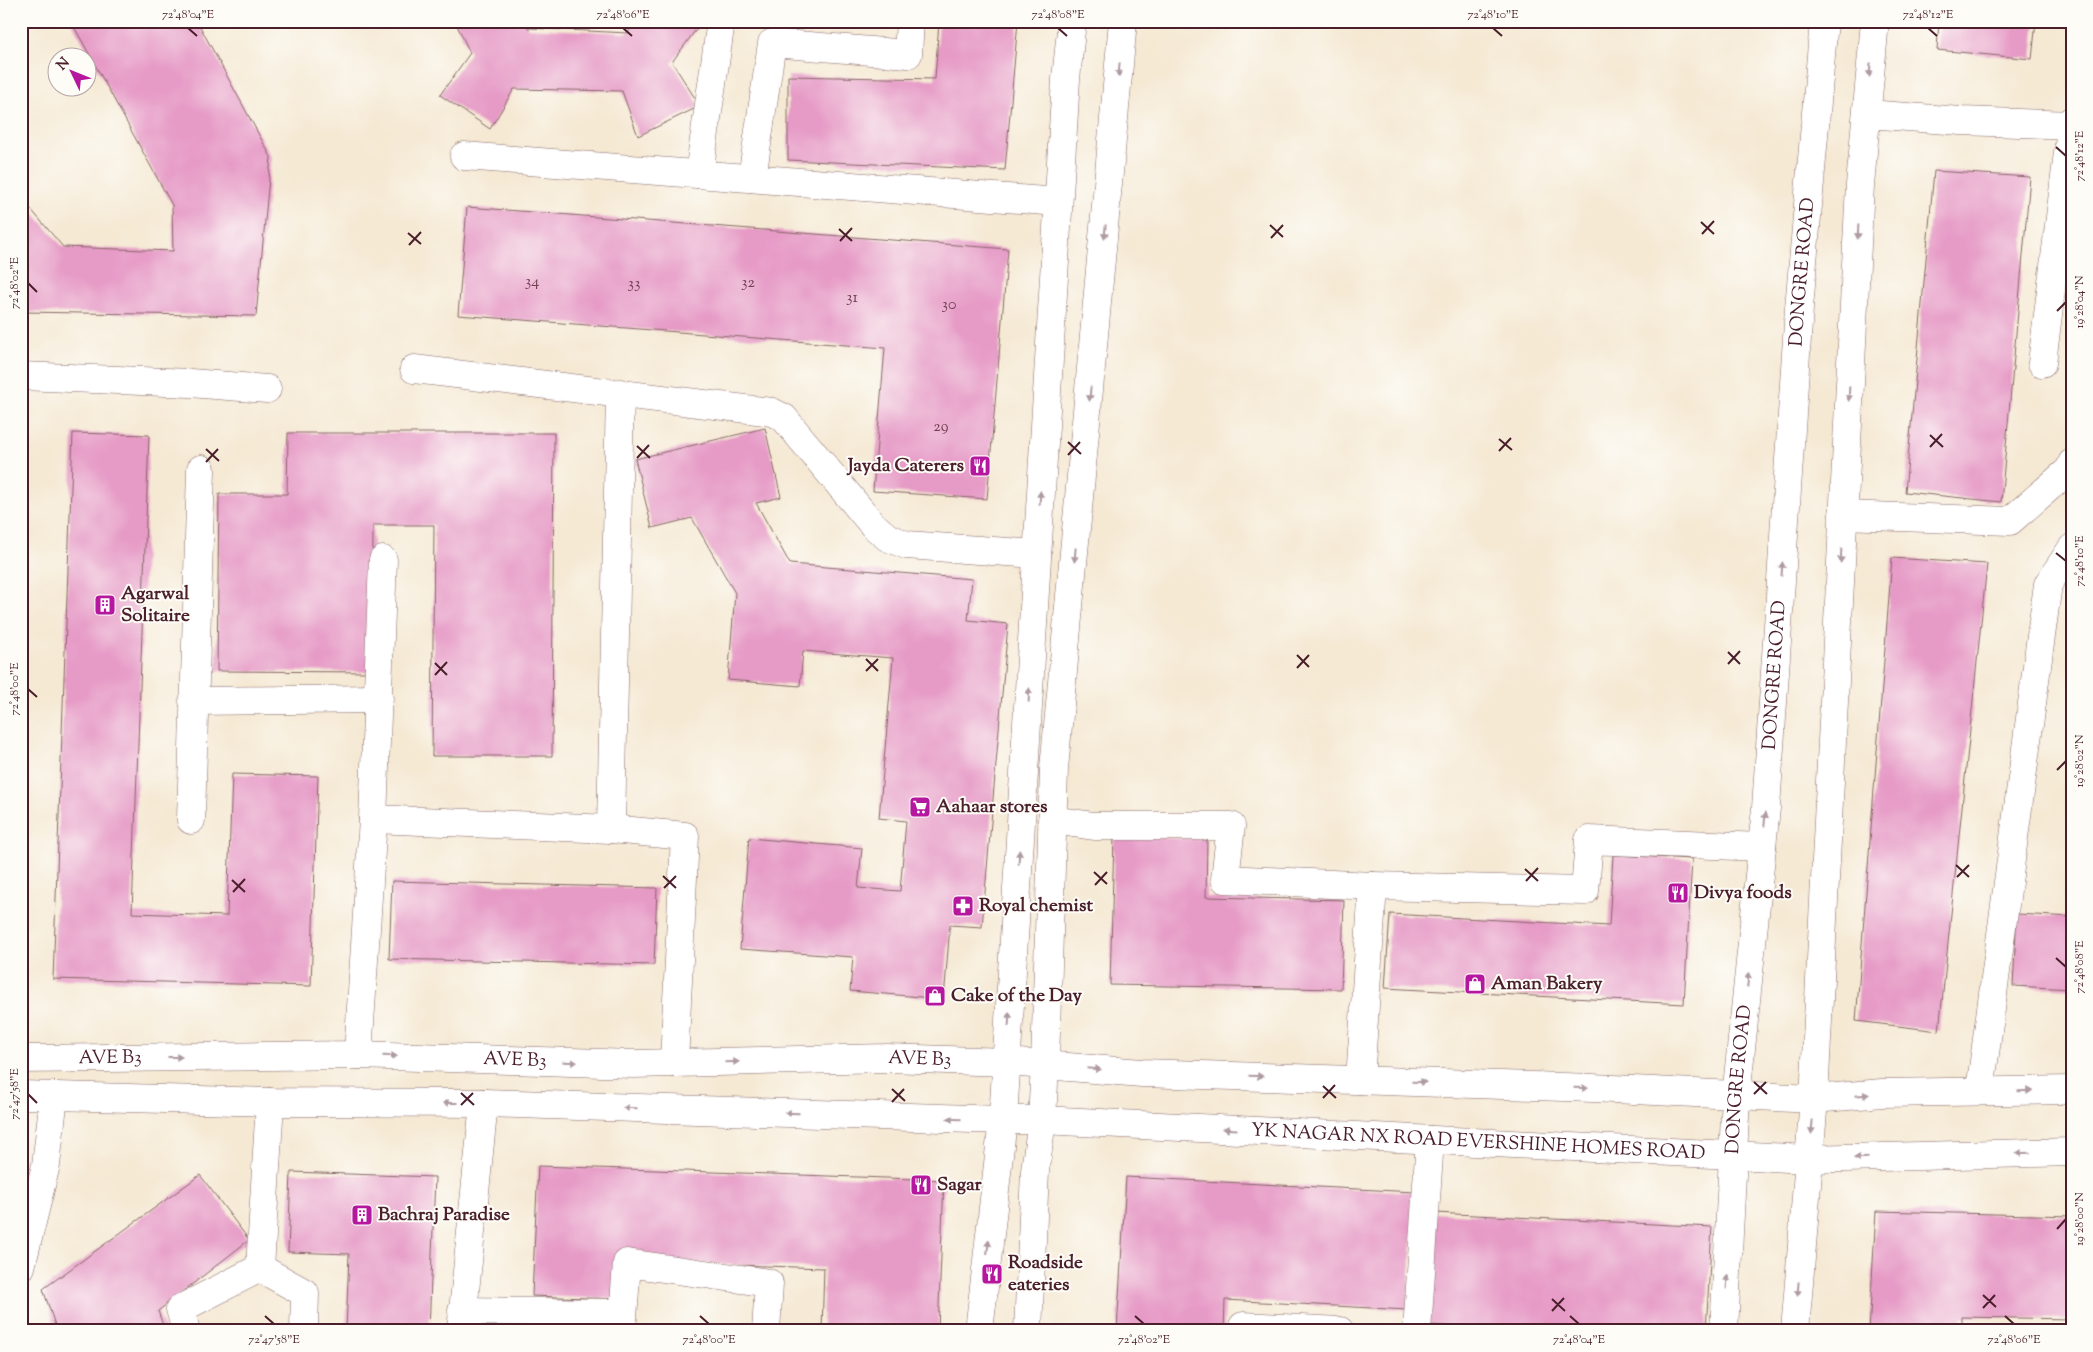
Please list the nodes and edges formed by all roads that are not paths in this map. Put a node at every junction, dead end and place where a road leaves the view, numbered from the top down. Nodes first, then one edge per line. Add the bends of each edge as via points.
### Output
1 (721, 21) edge
2 (910, 21) edge
3 (1072, 21) edge
4 (1123, 21) edge
5 (1824, 21) edge
6 (1875, 21) edge
7 (1866, 114) junction
8 (2071, 124) edge
9 (464, 156) dead end
10 (699, 174) junction
11 (752, 178) junction
12 (1058, 202) junction
13 (2042, 363) dead end
14 (414, 369) dead end
15 (21, 376) edge
16 (267, 389) dead end
17 (620, 393) junction
18 (2072, 463) edge
19 (200, 469) dead end
20 (1843, 515) junction
21 (2072, 548) edge
22 (1037, 554) junction
23 (383, 560) dead end
24 (379, 700) junction
25 (193, 701) junction
26 (373, 819) junction
27 (191, 820) dead end
28 (1052, 820) junction
29 (611, 829) junction
30 (1762, 847) junction
31 (1373, 886) junction
32 (358, 1055) junction
33 (21, 1059) edge
34 (1007, 1062) junction
35 (674, 1063) junction
36 (1046, 1064) junction
37 (1360, 1080) junction
38 (2072, 1090) edge
39 (1980, 1092) junction
40 (21, 1095) edge
41 (54, 1096) junction
42 (1736, 1097) junction
43 (1814, 1100) junction
44 (270, 1102) junction
45 (484, 1103) junction
46 (1003, 1120) junction
47 (1042, 1120) junction
48 (1430, 1140) junction
49 (2072, 1152) edge
50 (1733, 1156) junction
51 (1809, 1159) junction
52 (21, 1267) edge
53 (260, 1268) junction
54 (461, 1321) edge
55 (621, 1322) edge
56 (186, 1331) edge
57 (304, 1331) edge
58 (766, 1331) edge
59 (979, 1331) edge
60 (1028, 1331) edge
61 (1242, 1331) edge
62 (1340, 1331) edge
63 (1417, 1331) edge
64 (1724, 1331) edge
65 (1795, 1331) edge

1 - 10 street
2 - 11 street via 908,54 772,43
3 - 12 street
4 -> 28 street via 1054,769
30 -> 5 street, DONGRE ROAD via 1799,308
6 -> 7 street
7 - 8 street
7 -> 20 street
8 - 13 street
9 - 10 street
10 - 11 street
11 - 12 street
22 -> 12 street
14 - 17 street
15 - 16 street
17 - 22 street via 772,412 784,418 873,525 887,537 906,546
17 - 29 street
18 - 20 street via 2069,470 2010,521
19 - 25 street
20 -> 43 street
21 - 39 street via 2048,584
34 -> 22 street
23 - 24 street
24 - 25 street
24 - 26 street
25 - 27 street
26 - 29 street
26 - 32 street
28 - 31 street via 1094,826 1231,826 1225,879
28 - 36 street
29 - 35 street via 685,836
30 - 31 street via 1589,840 1585,891
42 -> 30 street, DONGRE ROAD
31 - 37 street
33 -> 32 street, AVE B3
32 -> 35 street, AVE B3
35 -> 34 street, AVE B3 via 887,1058
34 - 36 street
34 - 46 street
36 -> 37 street via 1142,1073
36 - 47 street
37 -> 42 street via 1593,1088
39 -> 38 street
43 -> 39 street via 1882,1094
40 - 41 street, AVE B3
41 - 44 street, AVE B3
41 - 52 street via 46,1165
42 - 43 street
42 - 50 street, DONGRE ROAD
43 -> 51 street
45 -> 44 street, AVE B3
44 - 53 street
46 -> 45 street, AVE B3
45 - 54 street
46 - 47 street, YK NAGAR NX ROAD EVERSHINE HOMES ROAD
59 -> 46 street
48 -> 47 street, YK NAGAR NX ROAD EVERSHINE HOMES ROAD
47 - 60 street via 1035,1171
48 - 50 street, YK NAGAR NX ROAD EVERSHINE HOMES ROAD
48 - 63 street
49 -> 51 street, YK NAGAR NX ROAD EVERSHINE HOMES ROAD
50 - 51 street, YK NAGAR NX ROAD EVERSHINE HOMES ROAD
64 -> 50 street, DONGRE ROAD
51 -> 65 street
53 - 56 street via 180,1309
53 - 57 street via 305,1293
54 - 55 street
55 - 58 street via 627,1263 769,1283
61 - 62 street via 1243,1326

